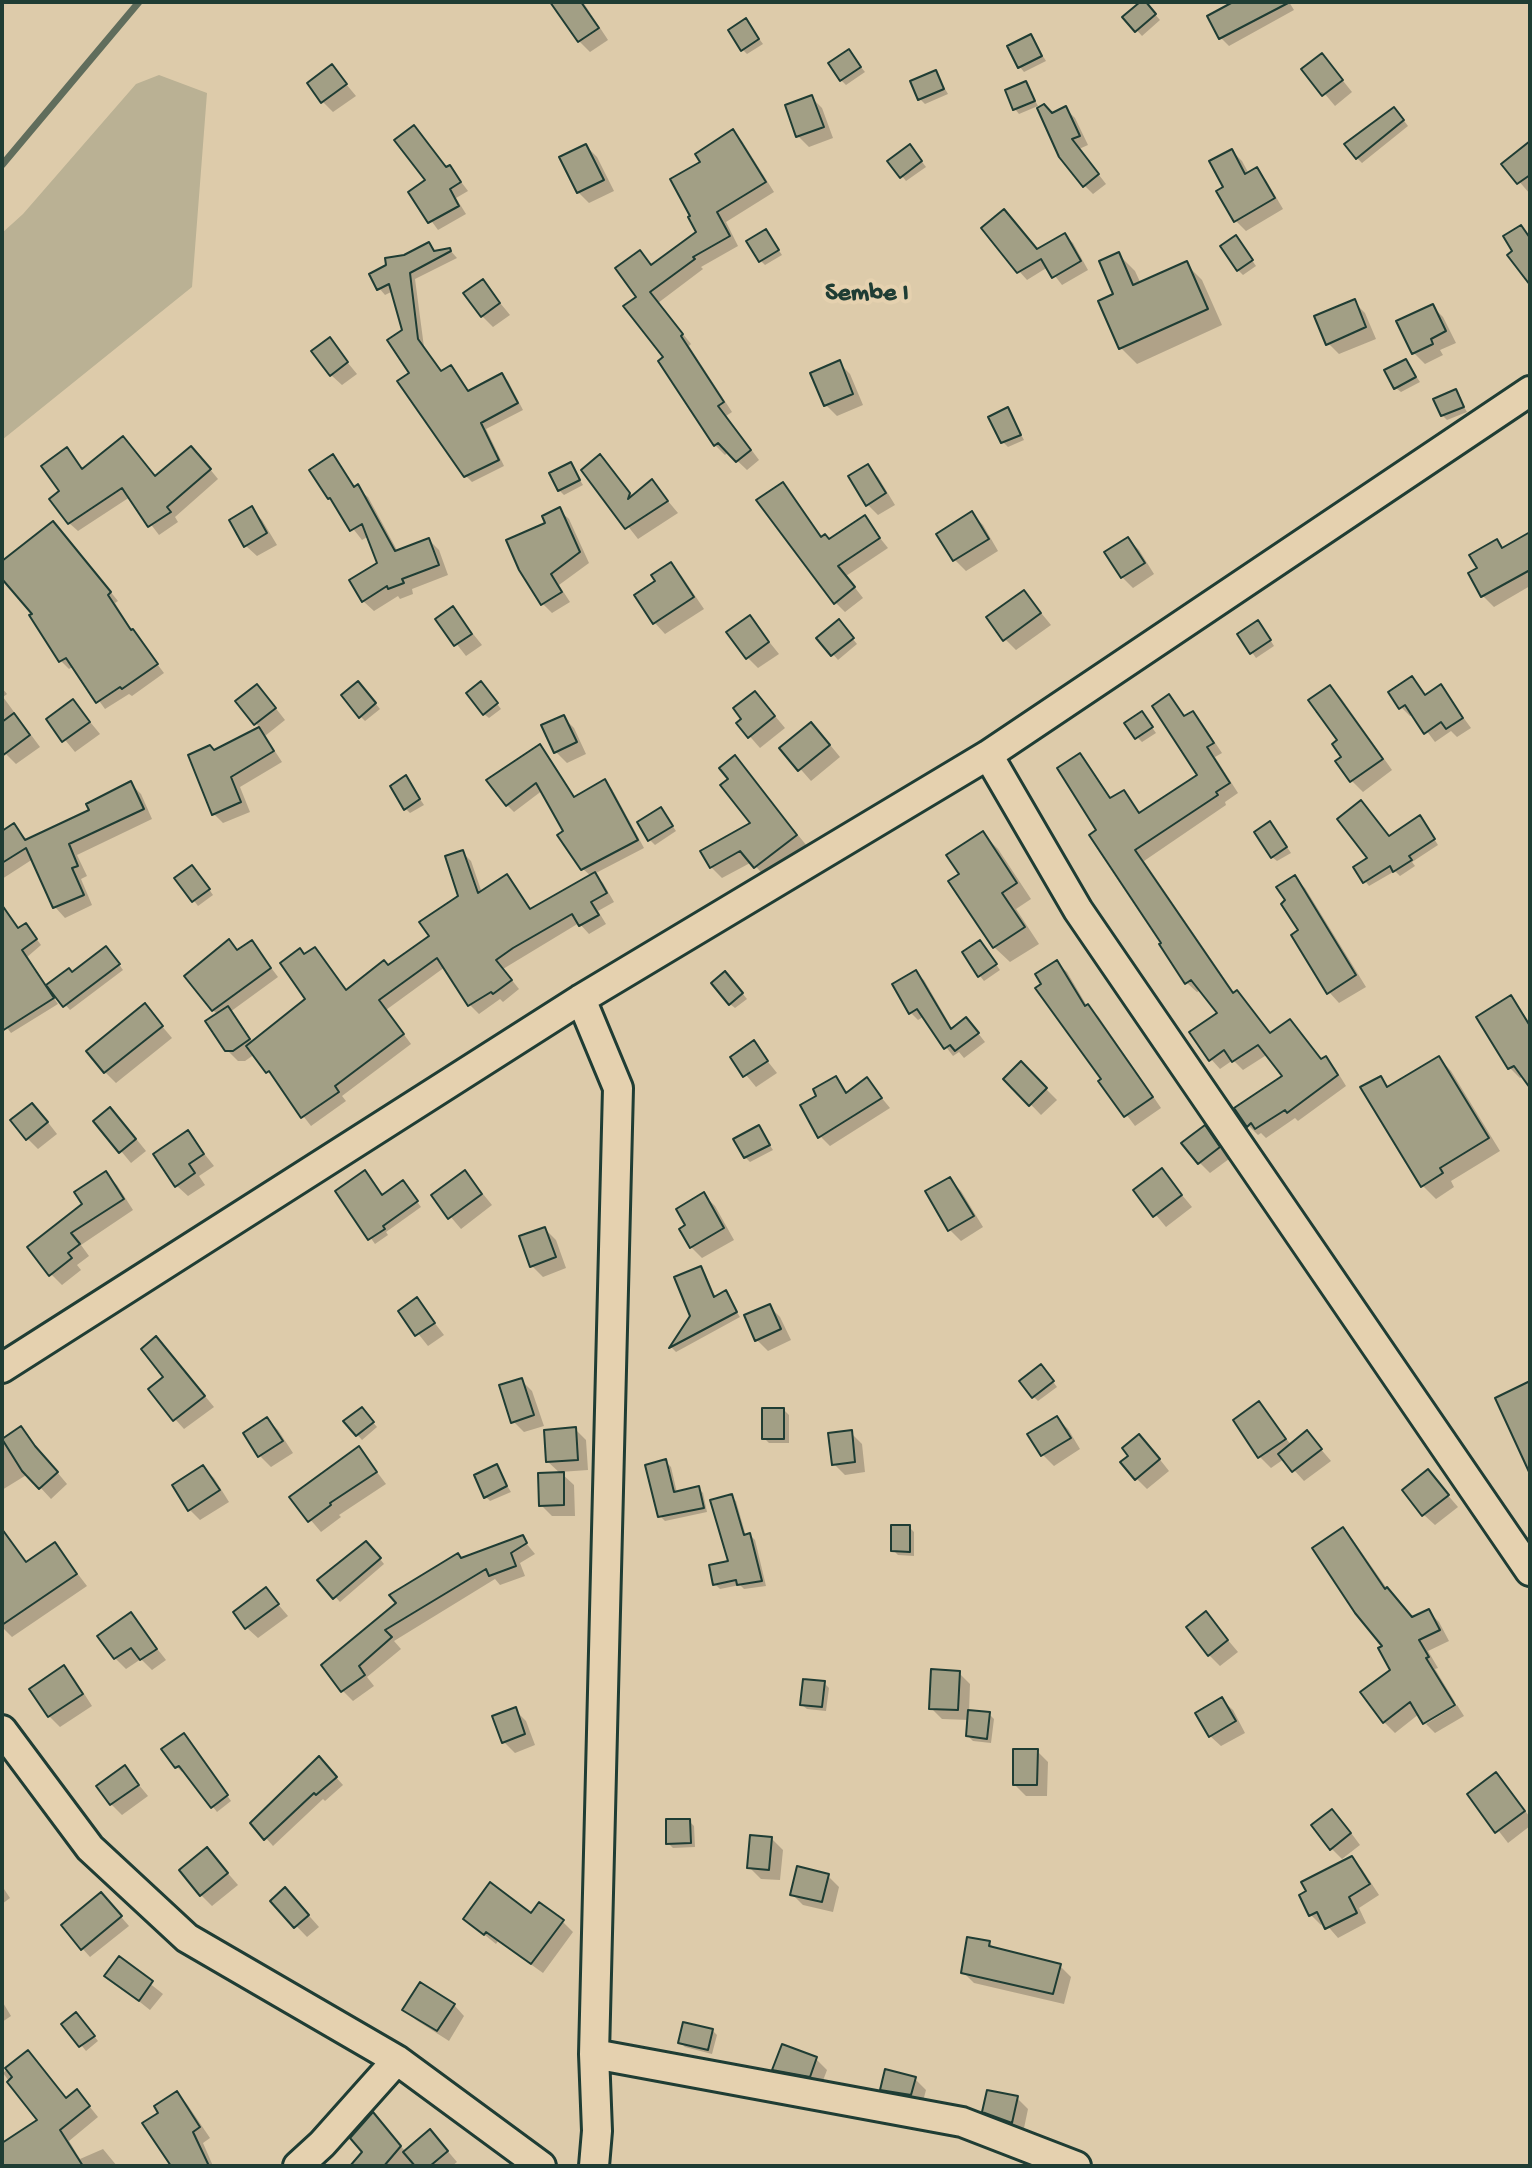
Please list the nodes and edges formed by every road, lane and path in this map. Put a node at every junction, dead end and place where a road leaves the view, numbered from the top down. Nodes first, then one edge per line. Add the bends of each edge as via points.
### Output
1 (1530, 391) edge
2 (988, 755) junction
3 (581, 999) junction
4 (2, 1368) edge
5 (1530, 1571) edge
6 (2, 1730) edge
7 (594, 2054) junction
8 (397, 2060) junction
9 (298, 2166) edge
10 (541, 2166) edge
11 (594, 2166) edge
12 (1076, 2166) edge

1 - 2 street
2 - 3 street
2 - 5 street via 1078,910
3 - 4 street
3 - 7 street via 618,1088
6 - 8 street via 90,1848 187,1938
7 - 11 street
7 - 12 street via 962,2122
8 - 9 street
8 - 10 street

